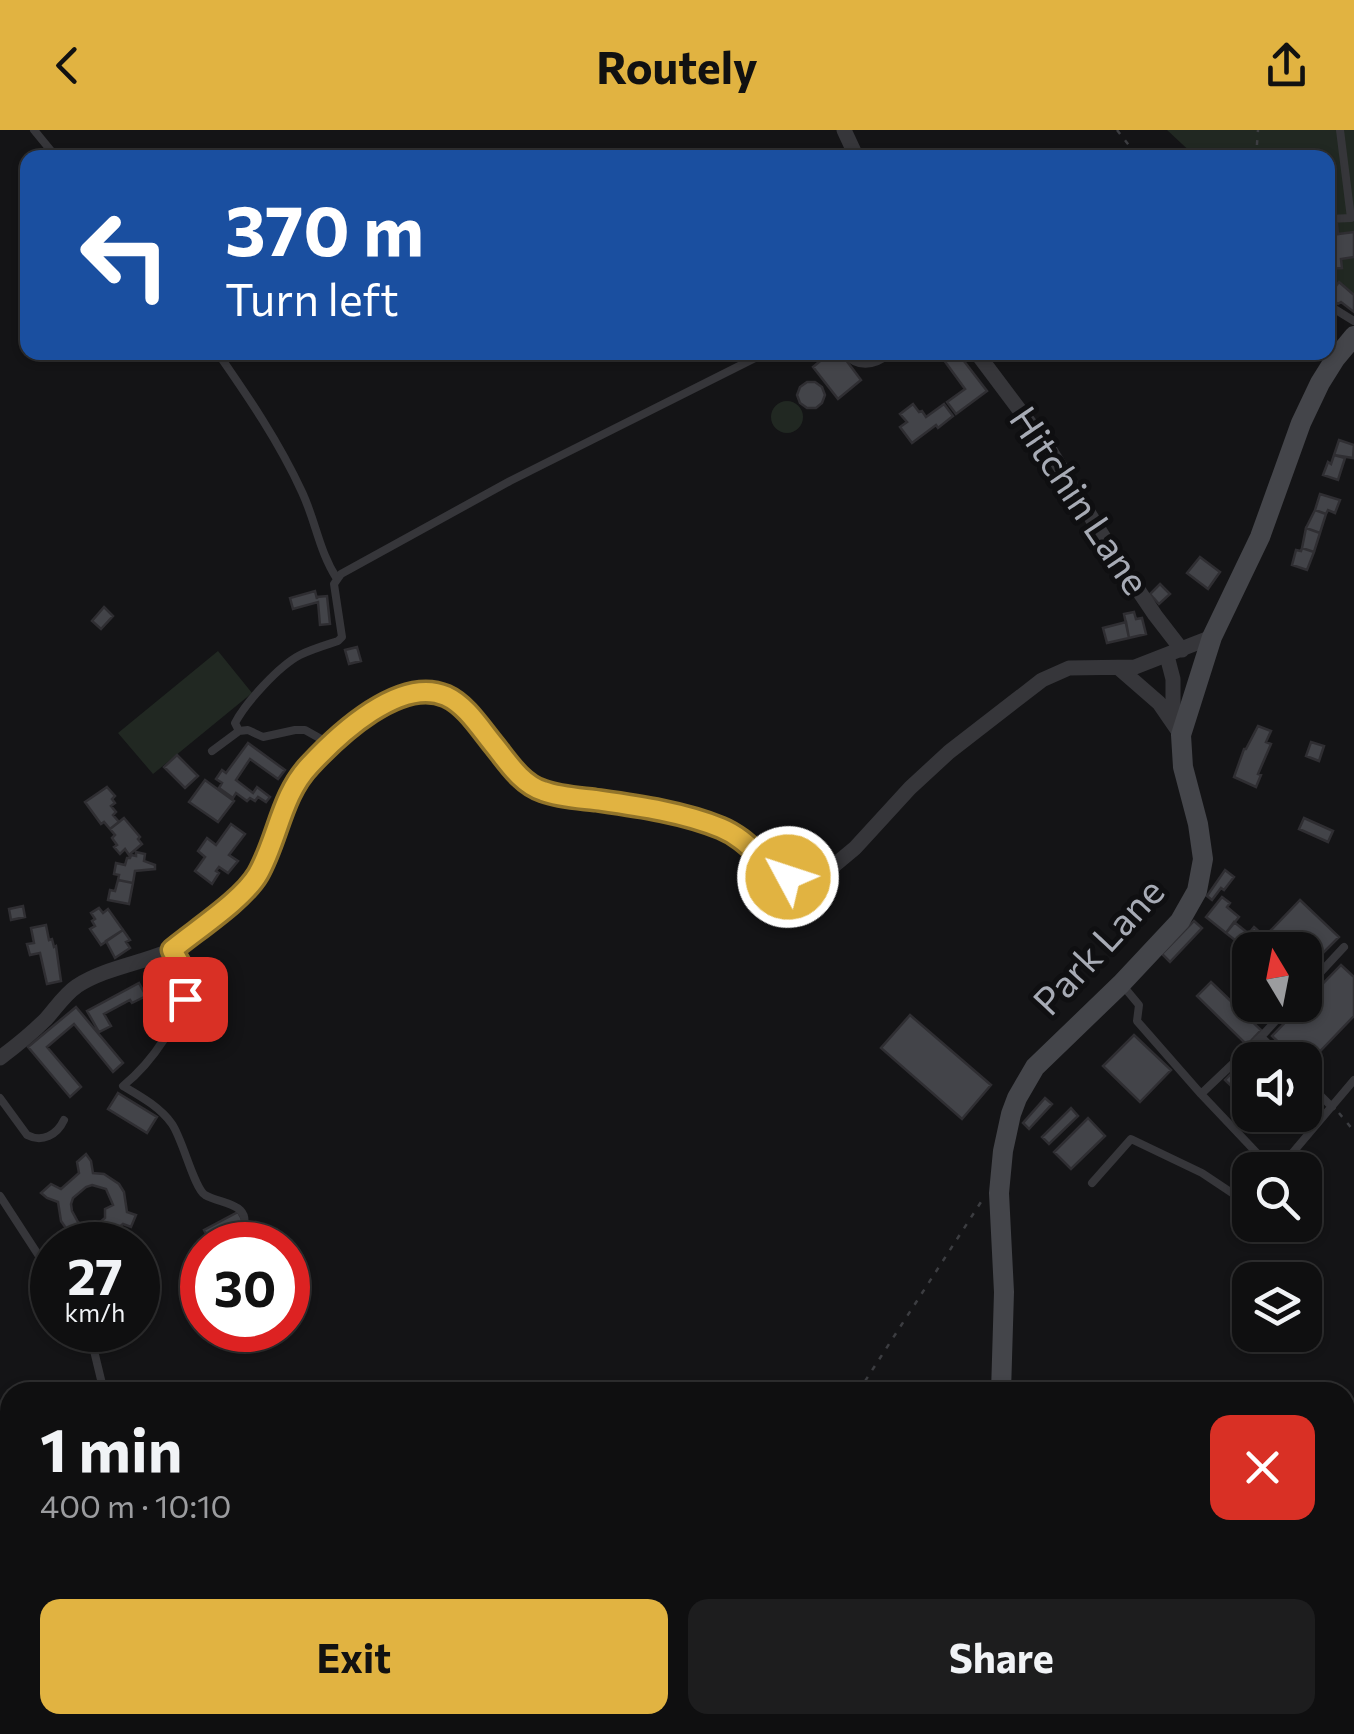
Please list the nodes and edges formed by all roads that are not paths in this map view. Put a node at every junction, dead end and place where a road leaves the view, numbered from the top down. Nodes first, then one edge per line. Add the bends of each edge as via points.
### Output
1 (34, 130) edge
2 (1340, 130) edge
3 (50, 150) edge
4 (1353, 218) edge
5 (1354, 336) edge
6 (1335, 358) edge
7 (223, 360) edge
8 (751, 360) edge
9 (850, 360) edge
10 (882, 360) edge
11 (982, 360) edge
12 (1333, 360) edge
13 (337, 579) junction
14 (1212, 638) junction
15 (1175, 653) junction
16 (1120, 669) junction
17 (1173, 679) junction
18 (1197, 684) junction
19 (1177, 727) junction
20 (239, 731) junction
21 (330, 744) junction
22 (212, 751) dead end
23 (1344, 946) dead end
24 (172, 950) junction
25 (1322, 970) edge
26 (1121, 984) junction
27 (1274, 1022) edge
28 (1261, 1036) junction
29 (1267, 1042) edge
30 (0, 1058) edge
31 (1354, 1080) edge
32 (1201, 1094) junction
33 (1322, 1097) edge
34 (0, 1098) edge
35 (1332, 1107) junction
36 (64, 1120) dead end
37 (1258, 1152) edge
38 (1292, 1152) edge
39 (1092, 1183) dead end
40 (1232, 1192) edge
41 (0, 1196) edge
42 (244, 1222) edge
43 (30, 1242) edge
44 (94, 1352) edge
45 (101, 1382) edge
46 (1001, 1382) edge

1 - 3 lane
2 - 4 lane
5 - 6 street, Park Lane
7 - 13 lane via 285,457
8 - 13 lane via 510,480
9 - 10 lane
11 - 15 street, Hitchin Lane via 1052,452
12 - 14 street, Park Lane
13 - 20 lane via 342,636 286,664 242,711 235,723
14 - 15 street
14 - 18 street, Park Lane
15 - 16 street
15 - 17 street
16 - 19 street
16 - 21 street via 1069,668 1042,680 949,752 841,861 805,878 781,874 743,838 719,827 533,787 446,696 405,696 378,707
17 - 18 street
17 - 19 street
18 - 19 street, Park Lane
19 - 26 street, Park Lane via 1202,874 1180,920
20 - 21 lane via 263,737 299,730
20 - 22 lane
21 - 24 street via 298,778 248,888
23 - 25 lane
24 - 30 street via 79,985
24 - 42 lane via 190,982 185,999 152,1058 122,1086 166,1116 199,1190 238,1207
26 - 32 lane via 1140,1005 1137,1021
26 - 46 street, Park Lane via 1048,1053 1024,1084 1007,1126 1000,1193
27 - 28 lane
28 - 29 lane
28 - 32 lane
31 - 35 lane
32 - 37 lane
33 - 35 lane
34 - 36 lane via 33,1138 52,1134
35 - 38 lane
39 - 40 lane via 1131,1139
41 - 43 lane
44 - 45 lane

